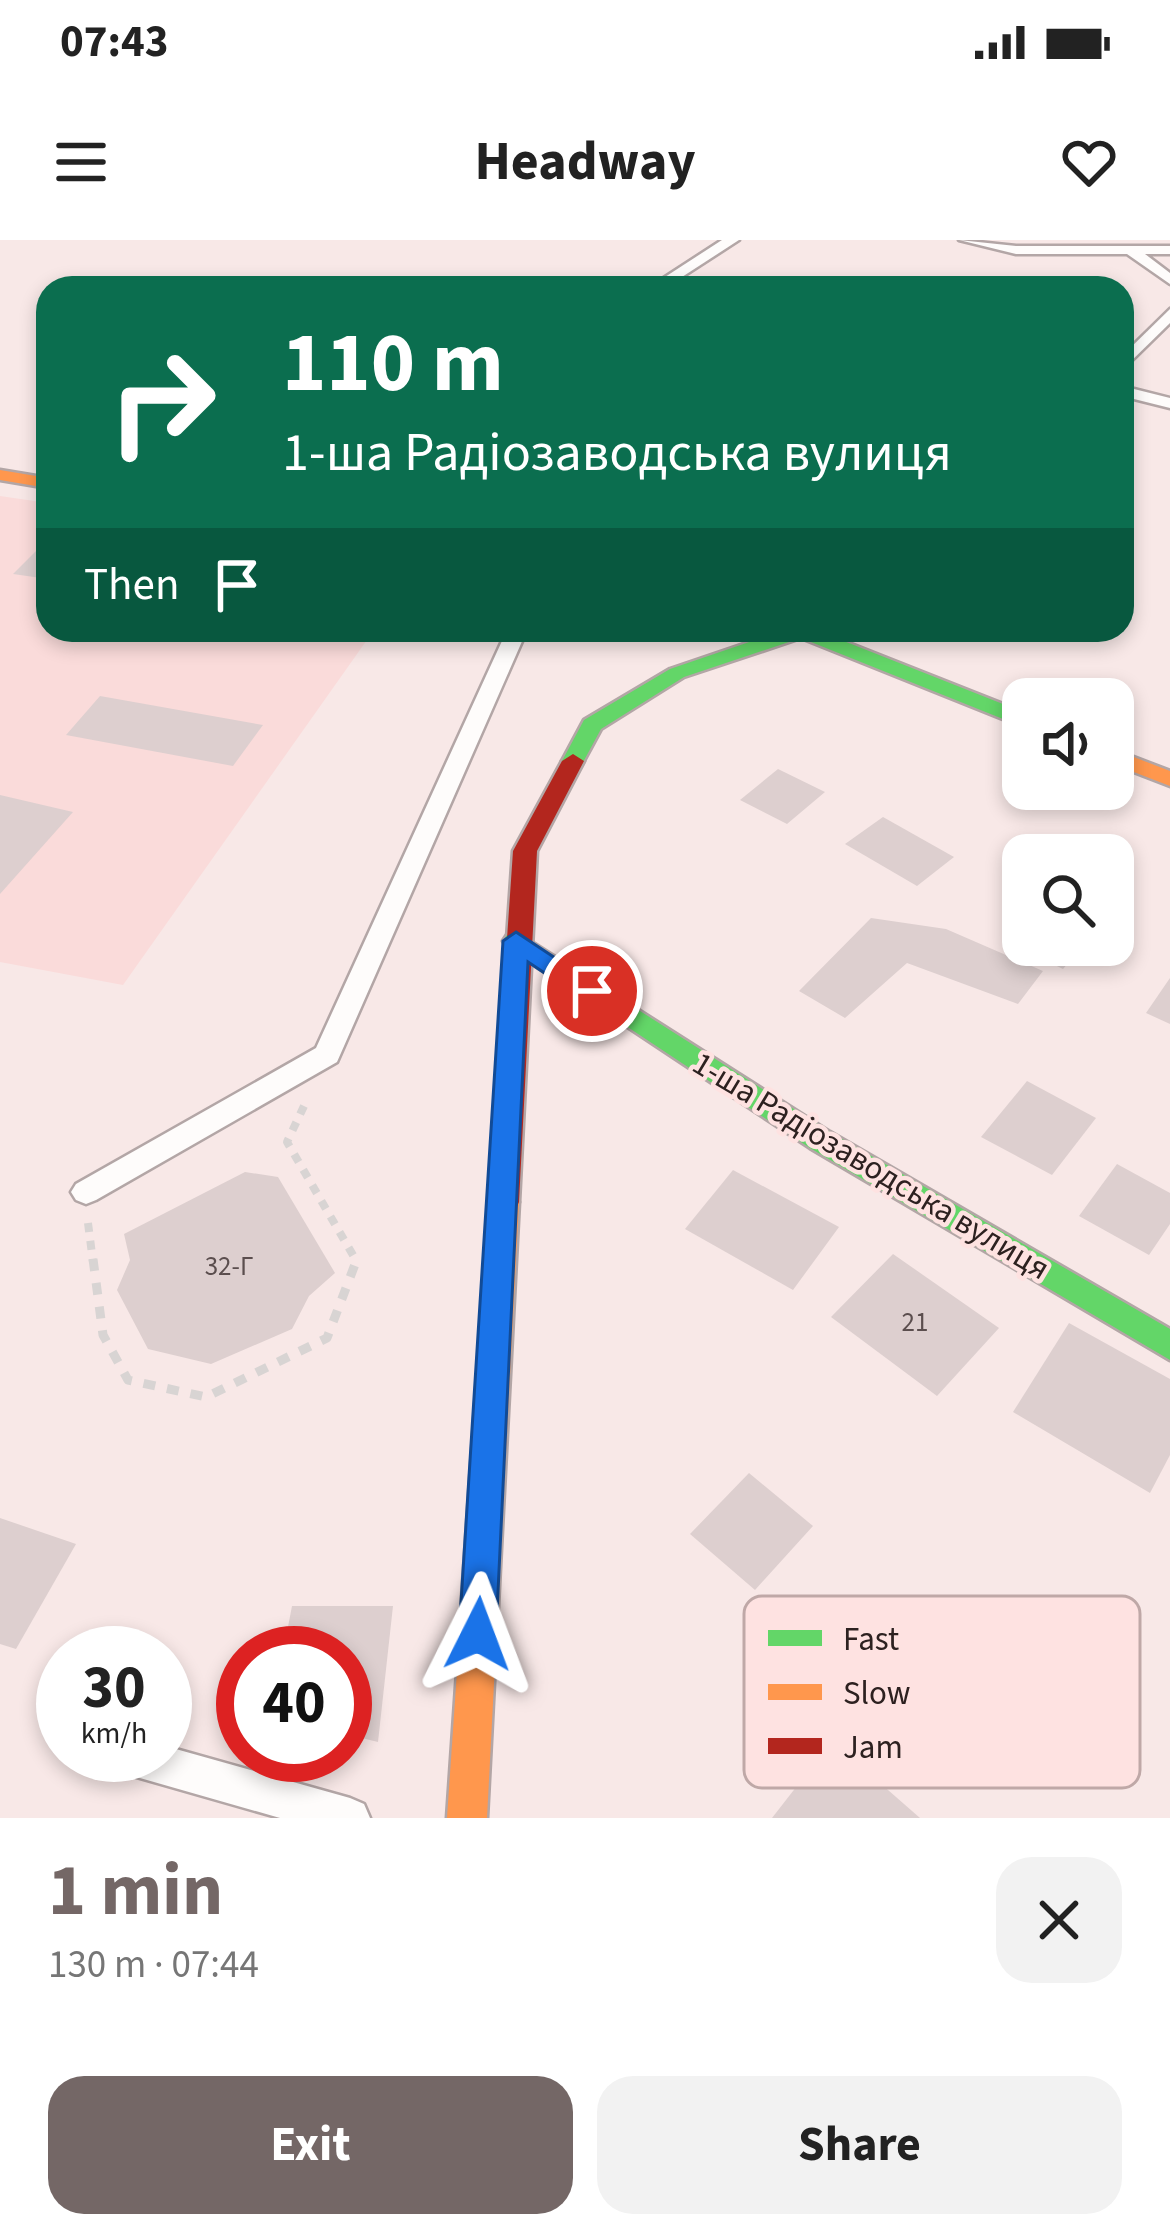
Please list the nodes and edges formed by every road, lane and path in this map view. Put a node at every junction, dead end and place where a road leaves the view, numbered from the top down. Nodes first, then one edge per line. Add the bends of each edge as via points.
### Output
1 (733, 240) edge
2 (966, 240) edge
3 (1071, 245) edge
4 (1130, 250) junction
5 (1170, 250) edge
6 (674, 276) edge
7 (1170, 280) edge
8 (1170, 314) edge
9 (1134, 352) edge
10 (1134, 394) edge
11 (1170, 404) edge
12 (0, 475) edge
13 (36, 481) edge
14 (512, 642) edge
15 (766, 642) edge
16 (831, 642) edge
17 (1002, 711) edge
18 (1134, 764) edge
19 (1170, 779) edge
20 (516, 941) junction
21 (327, 1055) junction
22 (86, 1192) joint
23 (1170, 1346) edge
24 (192, 1774) edge
25 (350, 1818) edge
26 (467, 1818) edge

1 - 6 lane
2 - 3 lane via 1016,250
3 - 4 lane
4 - 5 lane
4 - 7 lane
8 - 9 lane
10 - 11 lane
12 - 13 street
14 - 21 lane
15 - 20 street via 676,673 592,725 524,851
16 - 17 street
18 - 19 street
20 - 23 street, 1-ша Радіозаводська вулиця via 820,1140
20 - 26 street
21 - 22 lane
21 - 22 path via 287,1142 358,1260 327,1338 206,1397 128,1380 103,1335
24 - 25 lane

